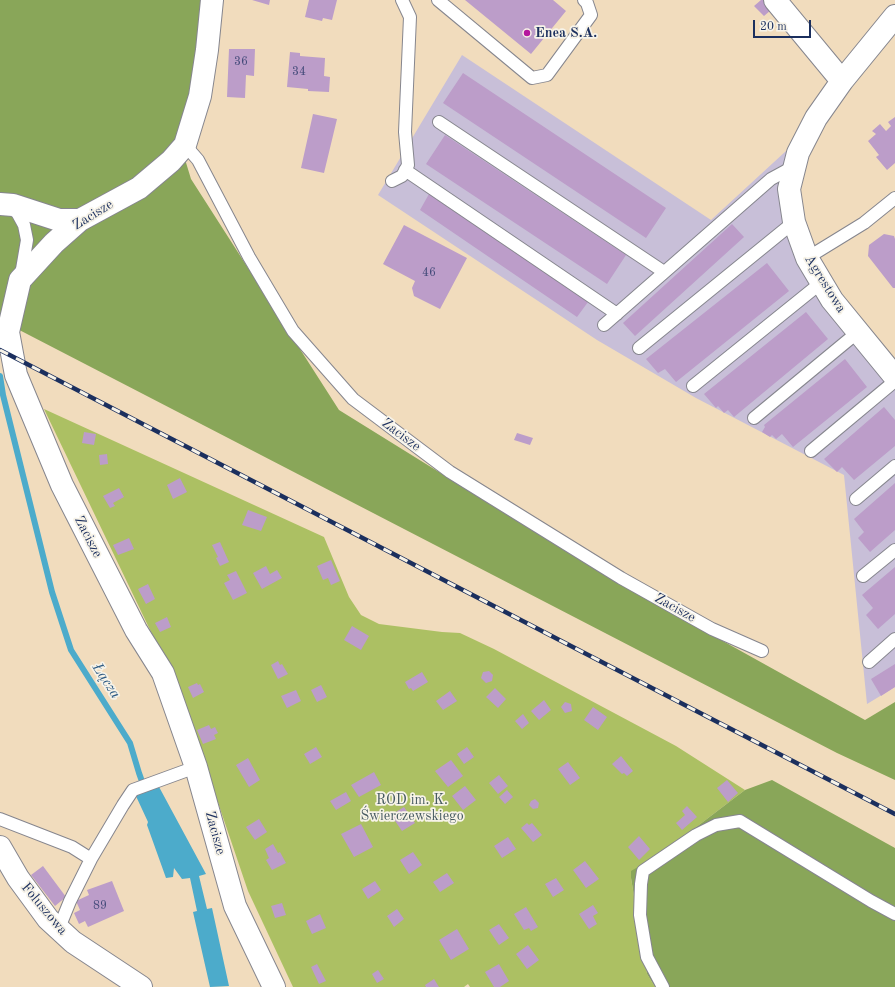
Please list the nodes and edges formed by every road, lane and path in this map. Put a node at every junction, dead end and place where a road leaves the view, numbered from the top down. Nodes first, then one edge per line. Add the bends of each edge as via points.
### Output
1 (212, 0) edge
2 (402, 0) edge
3 (438, 0) edge
4 (584, 0) edge
5 (775, 0) edge
6 (895, 16) edge
7 (842, 81) junction
8 (439, 122) dead end
9 (185, 144) junction
10 (795, 166) junction
11 (405, 170) junction
12 (392, 181) dead end
13 (895, 198) edge
14 (7, 204) edge
15 (80, 220) junction
16 (794, 222) junction
17 (807, 258) junction
18 (664, 272) junction
19 (20, 280) junction
20 (822, 282) junction
21 (617, 314) junction
22 (604, 325) dead end
23 (858, 332) junction
24 (639, 348) dead end
25 (895, 377) edge
26 (895, 381) edge
27 (693, 386) dead end
28 (754, 418) dead end
29 (811, 451) dead end
30 (895, 466) edge
31 (856, 499) dead end
32 (895, 550) edge
33 (864, 576) dead end
34 (895, 640) edge
35 (762, 651) dead end
36 (869, 662) dead end
37 (196, 767) junction
38 (0, 819) edge
39 (0, 847) edge
40 (90, 859) junction
41 (895, 914) edge
42 (59, 928) junction
43 (141, 987) edge
44 (274, 987) edge
45 (663, 987) edge

1 - 9 street, Zacisze via 200,96
2 - 11 lane via 410,17 405,132 408,165
3 - 4 lane via 532,78 547,75 591,15
5 - 7 street
6 - 7 street, Agrestowa
7 - 10 street, Agrestowa via 816,118 798,153
8 - 18 lane
9 - 15 street, Zacisze via 171,161 139,188
9 - 35 lane, Zacisze via 198,160 251,261 293,331 353,399 450,472 621,578 712,629
10 - 16 street, Agrestowa via 789,189
10 - 18 lane via 771,179
11 - 12 lane via 402,176
11 - 21 lane
13 - 17 lane via 864,223
14 - 15 street via 59,220
14 - 19 lane via 24,225 27,240
15 - 19 street, Zacisze via 54,243
16 - 17 street, Agrestowa
16 - 24 lane
17 - 20 street, Agrestowa
18 - 21 lane
19 - 37 street, Zacisze via 8,332 16,375 62,485 136,630 163,673
20 - 23 street, Agrestowa via 832,300
20 - 27 lane
21 - 22 lane
23 - 25 street, Agrestowa
23 - 28 lane
26 - 29 lane
30 - 31 lane
32 - 33 lane
34 - 36 lane
37 - 40 lane via 133,790
37 - 44 street, Zacisze via 235,906
38 - 40 lane via 72,847
39 - 42 street, Foluszowa via 18,878 48,918
40 - 42 lane
41 - 45 lane via 740,821 716,825 696,834 643,871 640,915 647,957
42 - 43 street, Foluszowa via 73,942

